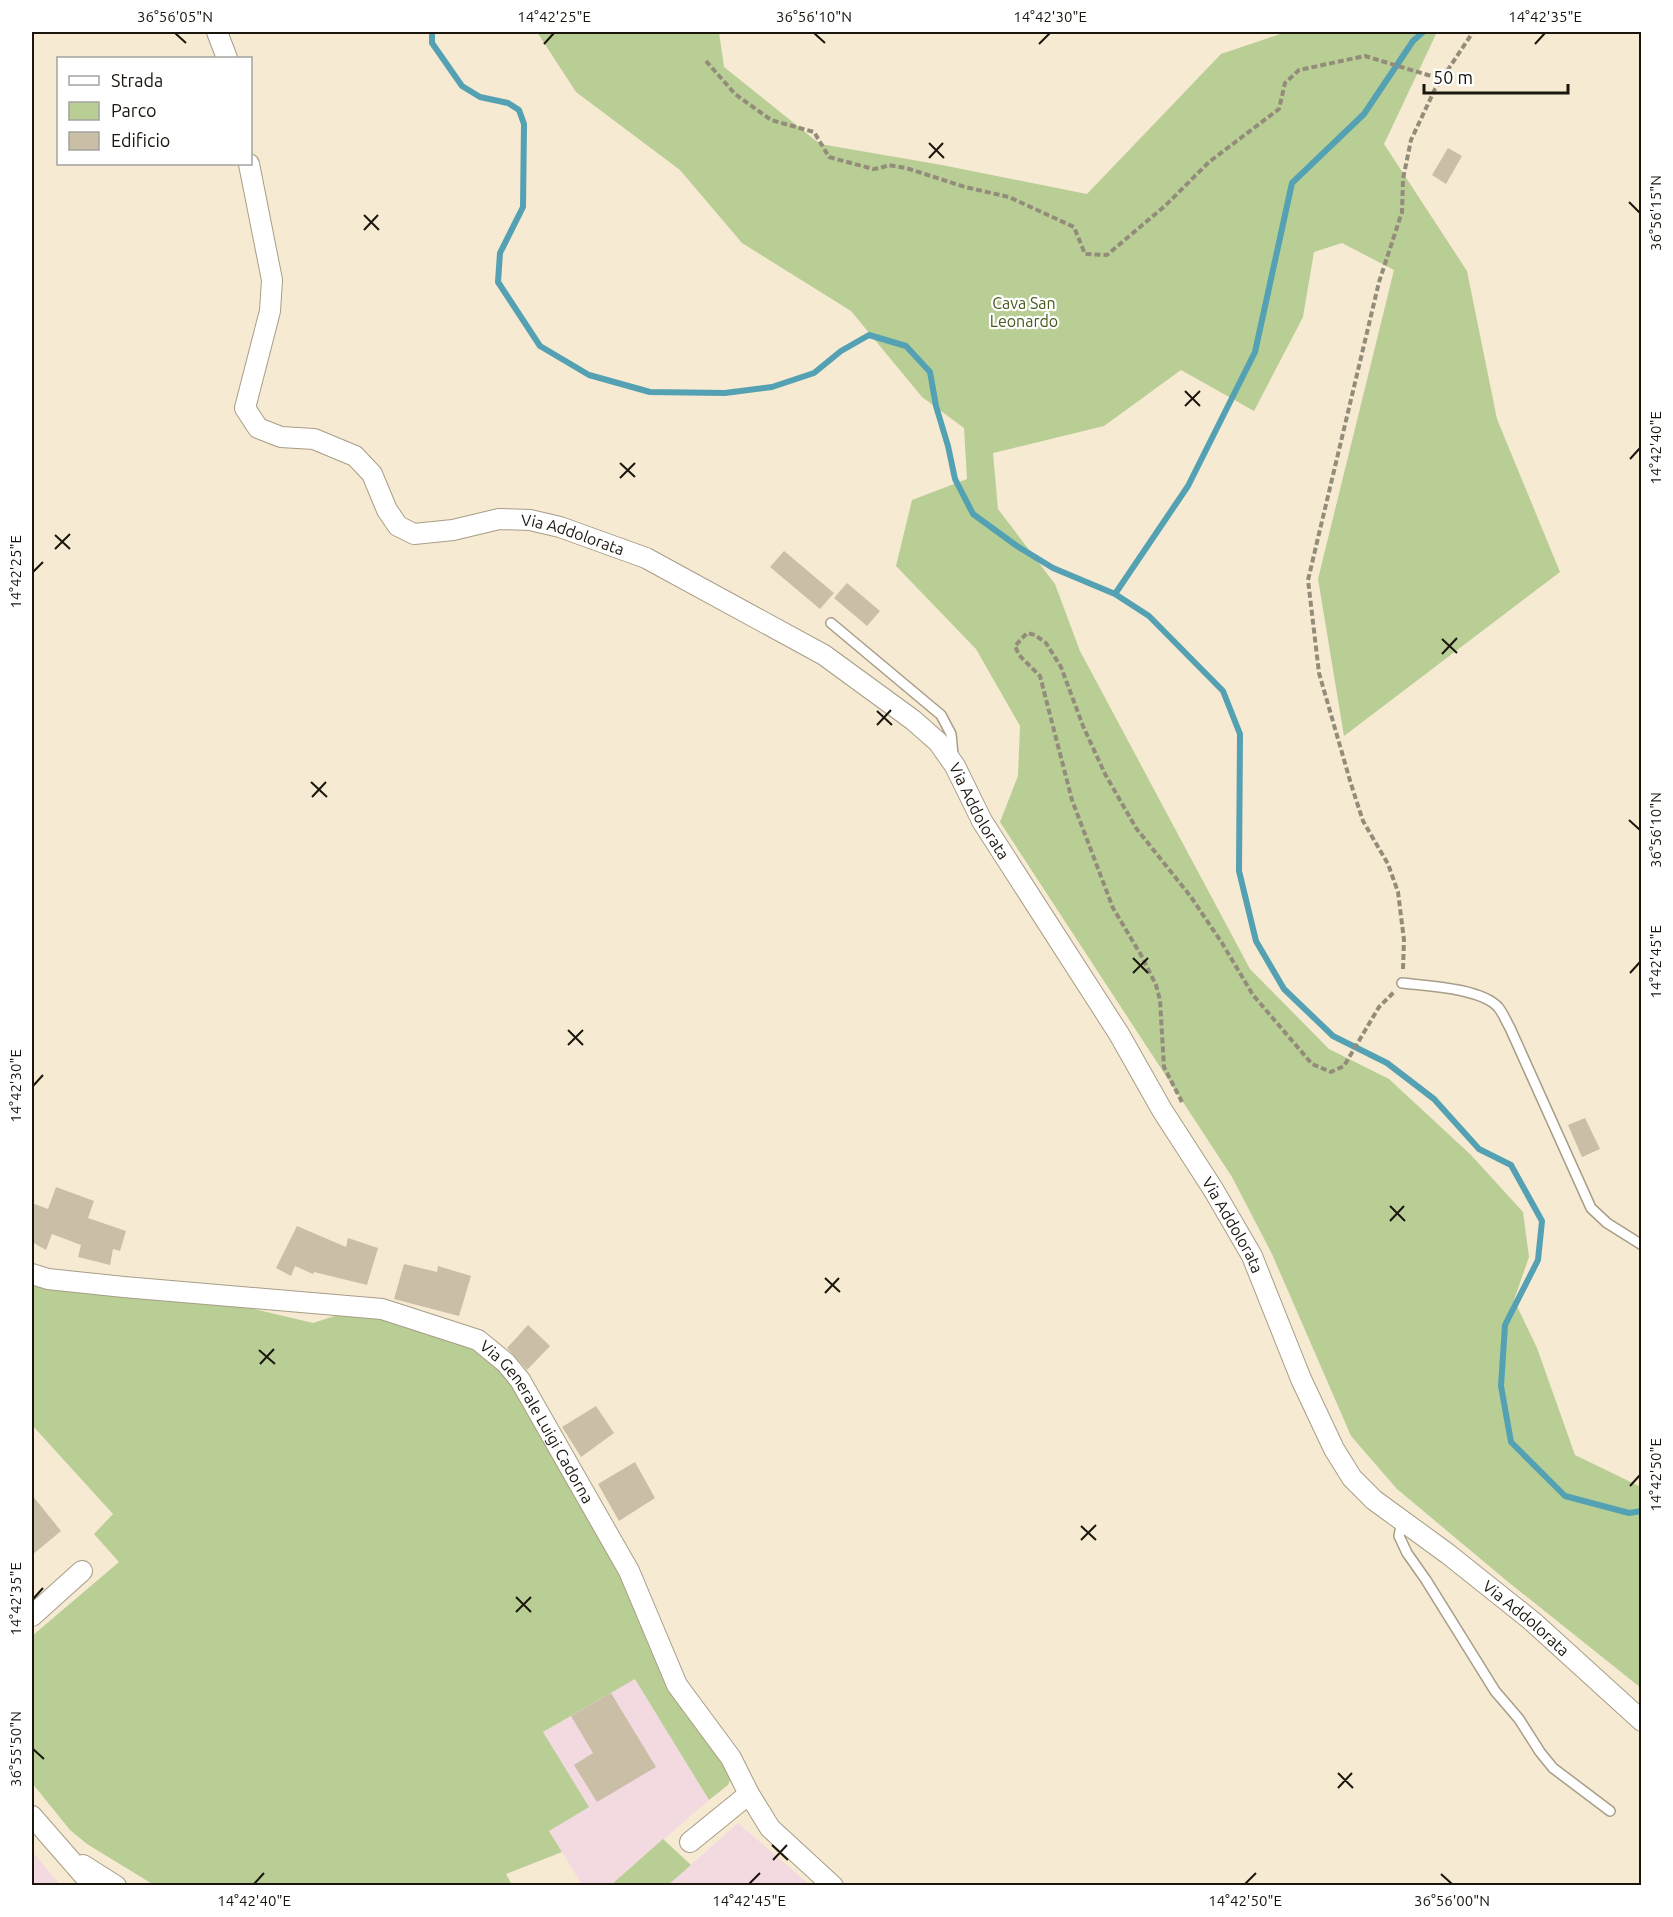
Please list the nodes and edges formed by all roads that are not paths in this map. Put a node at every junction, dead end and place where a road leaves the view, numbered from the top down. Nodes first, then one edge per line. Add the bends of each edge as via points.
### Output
1 (217, 32) edge
2 (227, 57) edge
3 (249, 165) edge
4 (831, 623) dead end
5 (955, 766) junction
6 (1402, 983) road end
7 (1641, 1245) edge
8 (32, 1274) edge
9 (1402, 1521) junction
10 (81, 1571) dead end
11 (32, 1616) edge
12 (1641, 1721) edge
13 (749, 1794) junction
14 (1610, 1810) dead end
15 (32, 1816) edge
16 (690, 1842) dead end
17 (65, 1855) junction
18 (93, 1886) edge
19 (116, 1886) edge
20 (833, 1886) edge

1 - 2 street
3 - 5 street, Via Addolorata via 272,280 270,311 245,408 258,428 281,437 314,439 355,456 372,474 398,526 414,534 499,519 530,520 646,558 824,655 913,720 938,742
4 - 5 lane via 941,715 951,734
5 - 9 street, Via Addolorata via 981,821 1119,1034 1252,1256 1301,1379 1352,1478
6 - 7 lane via 1477,995 1498,1006 1592,1208
8 - 13 street, Via Generale Luigi Cadorna via 124,1287 382,1309 478,1340 520,1380 629,1571 677,1685 731,1758
9 - 12 street, Via Addolorata via 1532,1621
9 - 14 lane via 1398,1536 1407,1553 1496,1691 1553,1768
10 - 11 street
13 - 16 street
13 - 20 street, Via Generale Luigi Cadorna via 770,1828
15 - 17 street
17 - 18 street
17 - 19 street

